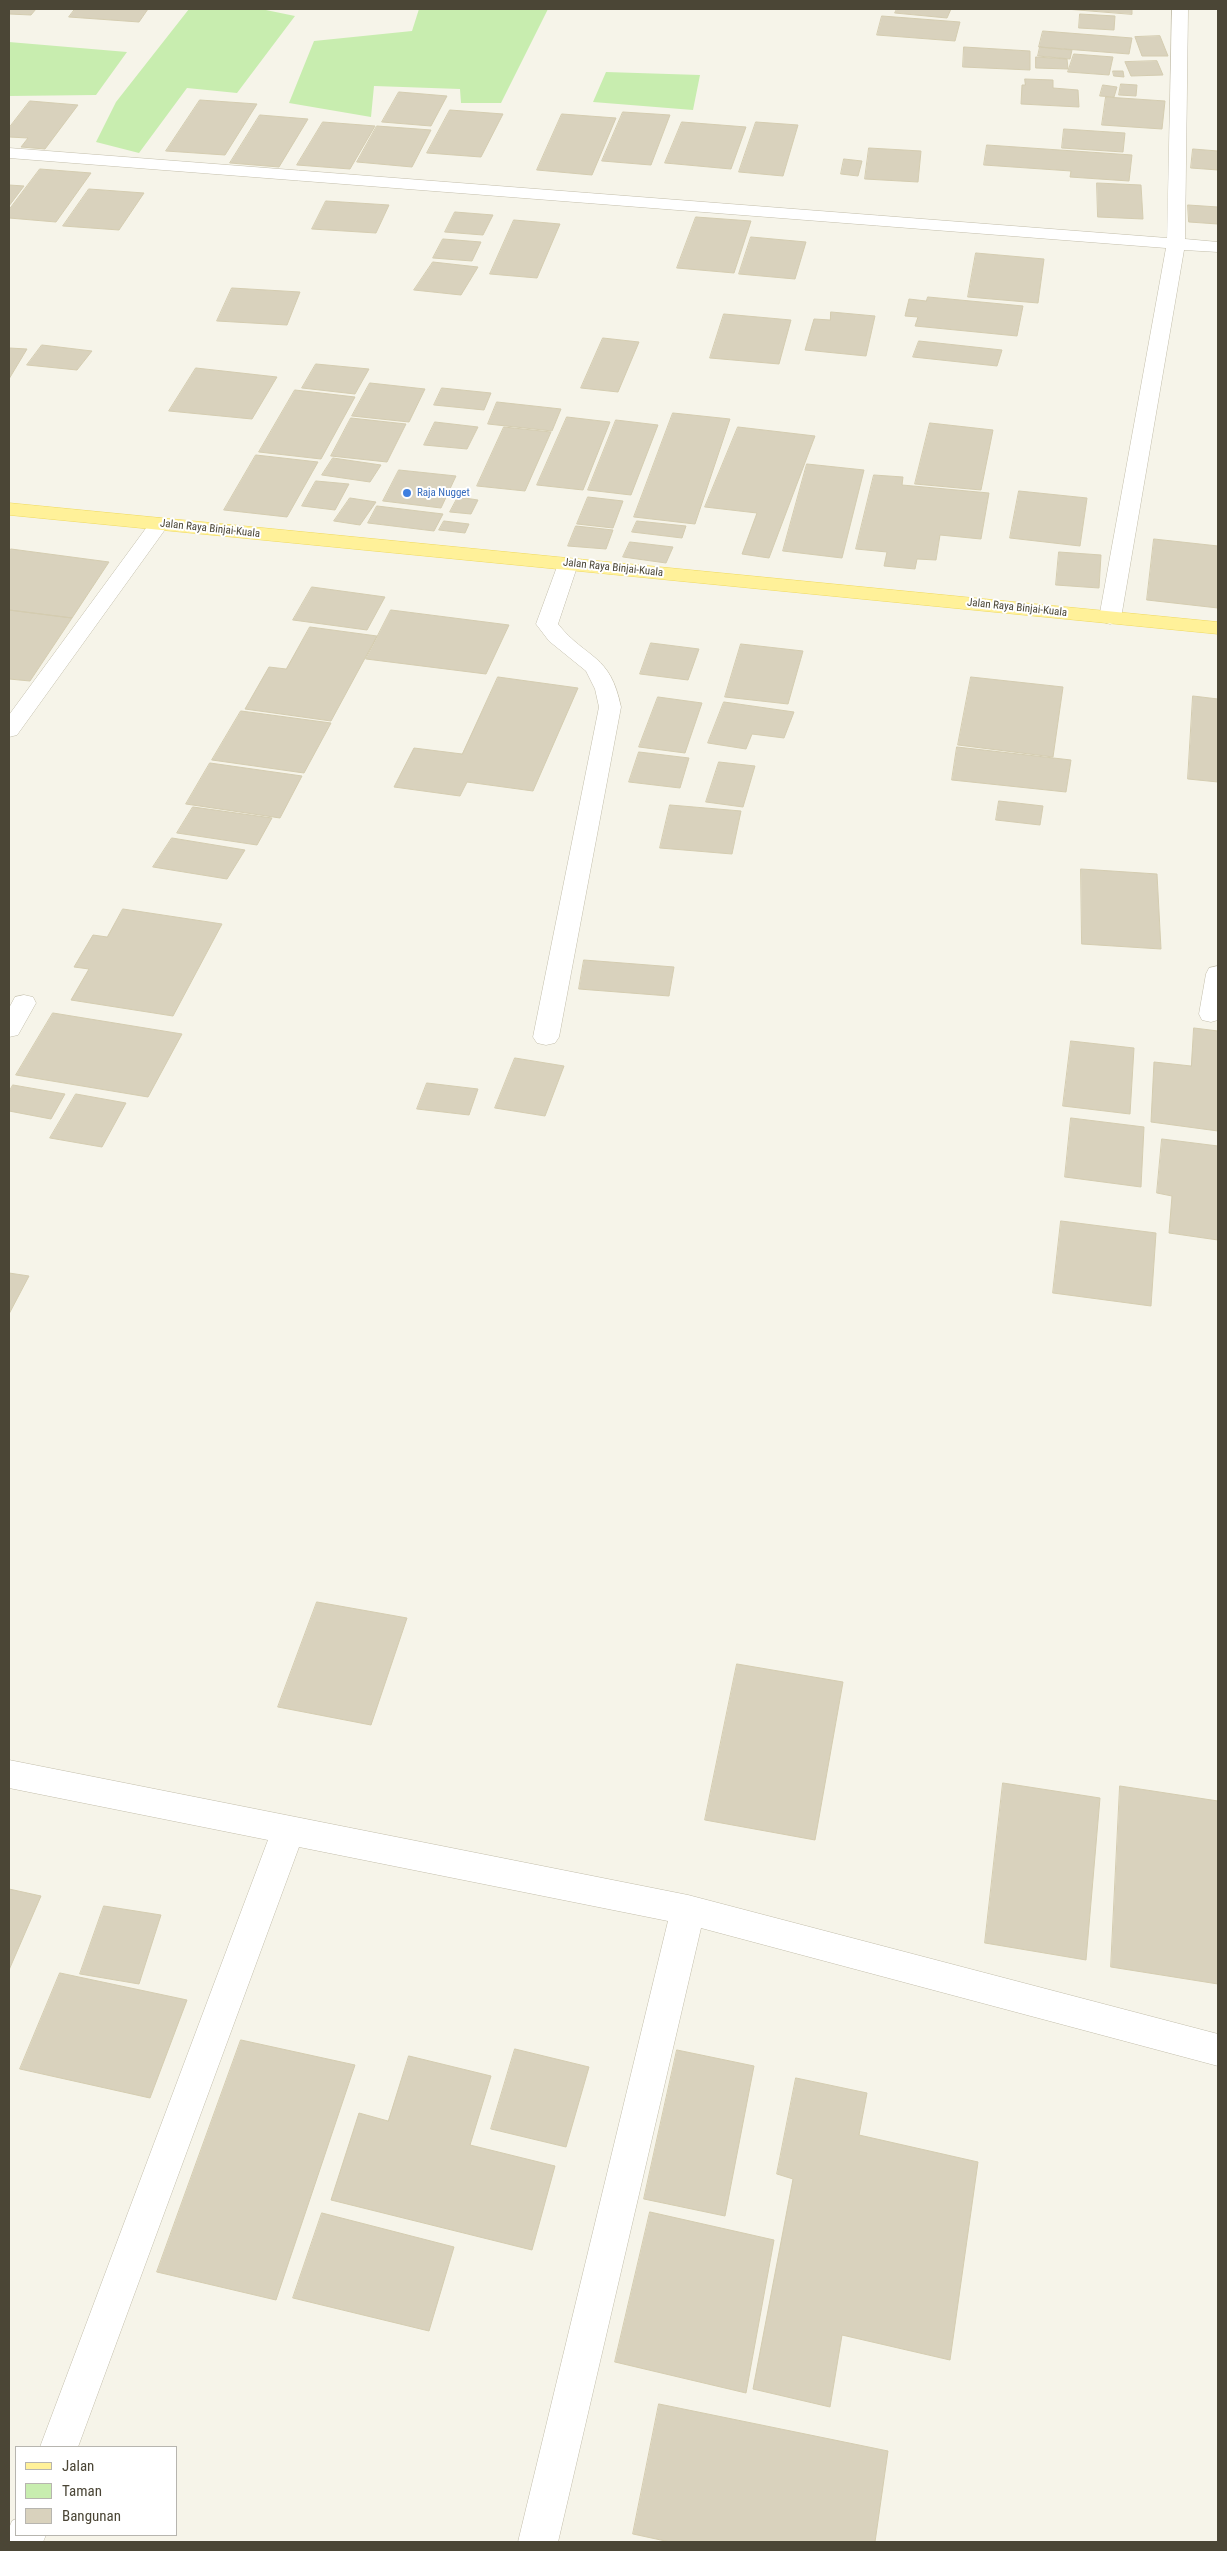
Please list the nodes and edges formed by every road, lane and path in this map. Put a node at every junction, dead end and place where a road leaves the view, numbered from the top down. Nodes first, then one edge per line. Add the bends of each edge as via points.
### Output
1 (1180, 9) edge
2 (9, 153) edge
3 (1176, 243) junction
4 (1218, 247) edge
5 (9, 509) edge
6 (159, 524) junction
7 (568, 564) junction
8 (1110, 618) junction
9 (1218, 628) edge
10 (9, 730) edge
11 (1218, 974) edge
12 (24, 1003) dead end
13 (1211, 1014) dead end
14 (9, 1028) edge
15 (546, 1037) dead end
16 (9, 1774) edge
17 (288, 1831) junction
18 (688, 1910) junction
19 (1218, 2050) edge
20 (59, 2446) edge
21 (538, 2542) edge

1 - 3 street
2 - 3 street
3 - 4 street
3 - 8 street
5 - 6 main road, Jalan Raya Binjai-Kuala
6 - 7 main road, Jalan Raya Binjai-Kuala
6 - 10 street
7 - 8 main road, Jalan Raya Binjai-Kuala
7 - 15 street via 548,624 556,638 599,670 608,687 610,707
8 - 9 main road, Jalan Raya Binjai-Kuala
11 - 13 street
12 - 14 street
16 - 17 street
17 - 18 street
17 - 20 street
18 - 19 street
18 - 21 street

